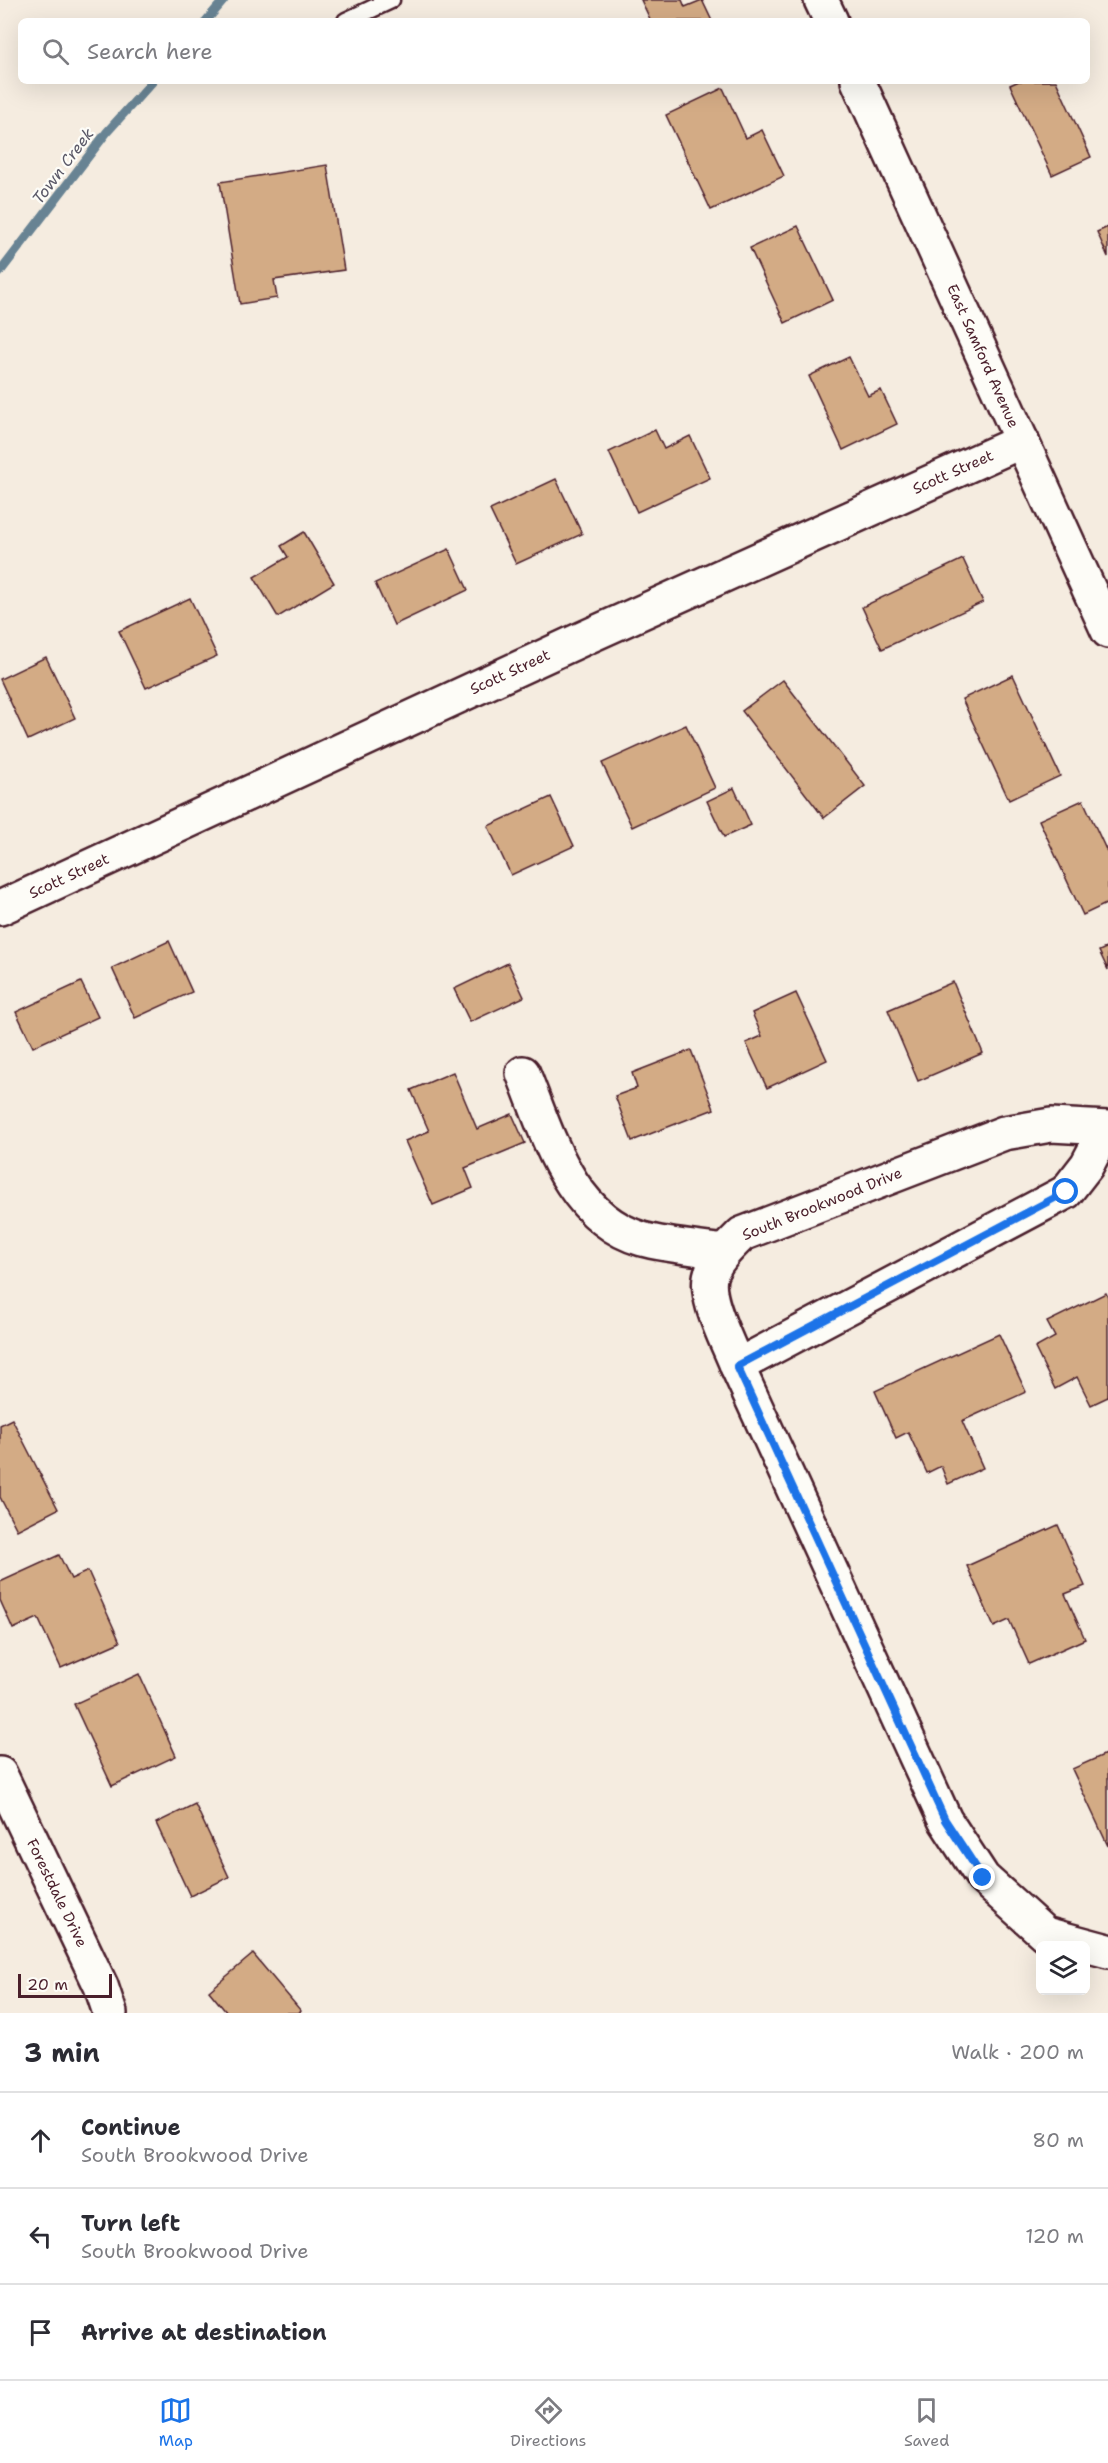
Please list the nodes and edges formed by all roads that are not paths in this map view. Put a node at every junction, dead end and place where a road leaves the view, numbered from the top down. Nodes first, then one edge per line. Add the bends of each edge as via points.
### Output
1 (391, 0) edge
2 (821, 0) edge
3 (352, 18) edge
4 (830, 18) edge
5 (859, 84) edge
6 (1022, 441) junction
7 (1108, 631) edge
8 (0, 908) edge
9 (523, 1074) dead end
10 (1107, 1129) edge
11 (724, 1252) junction
12 (737, 1366) junction
13 (0, 1774) edge
14 (1108, 1951) edge
15 (110, 2013) edge

1 - 3 lane
2 - 4 street
5 - 6 street, East Samford Avenue
6 - 7 street, East Samford Avenue
6 - 8 street, Scott Street
9 - 11 street via 558,1159 577,1192 603,1220 641,1239
10 - 11 street, South Brookwood Drive via 1051,1125 1004,1133 742,1234
10 - 12 street, South Brookwood Drive via 1066,1192
11 - 12 street via 711,1273 708,1292
12 - 14 street via 945,1820 983,1878 1045,1934
13 - 15 street, Forestdale Drive via 101,1986

